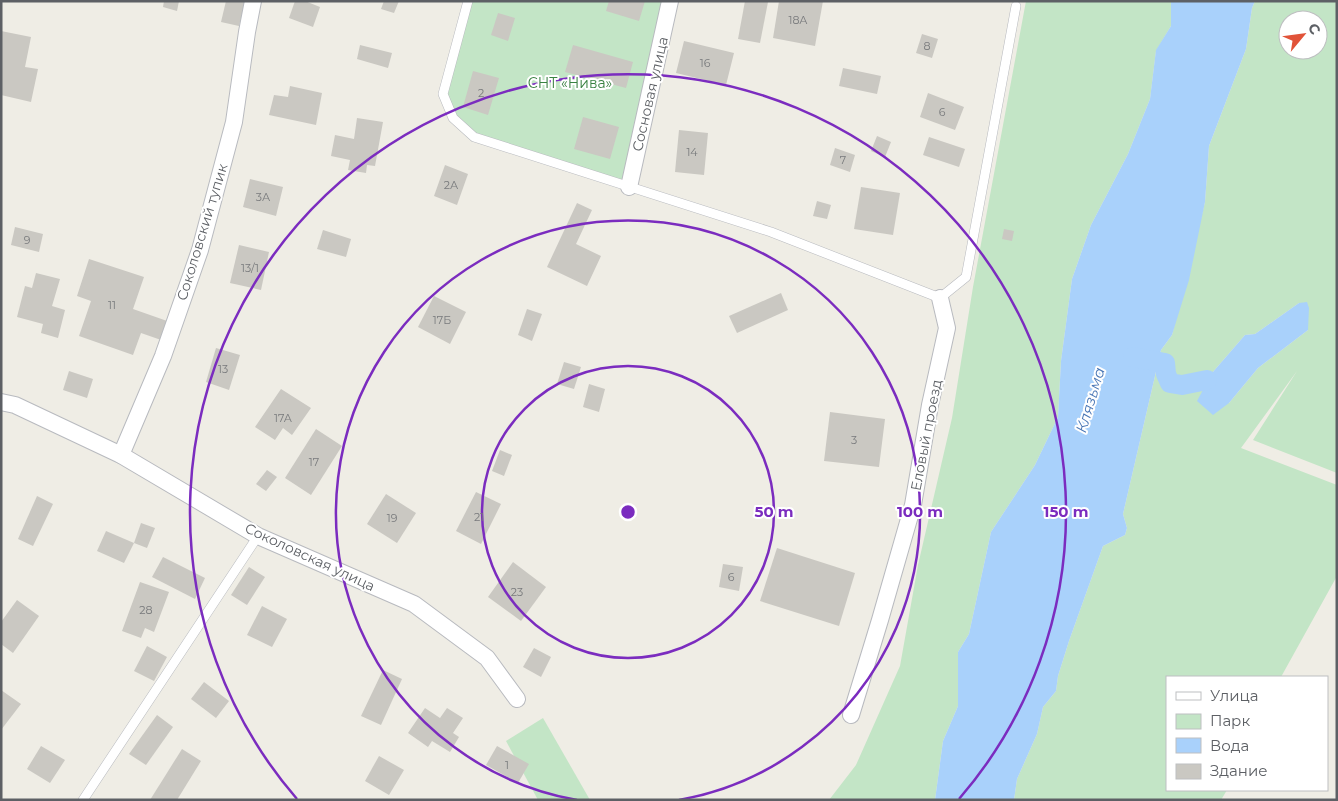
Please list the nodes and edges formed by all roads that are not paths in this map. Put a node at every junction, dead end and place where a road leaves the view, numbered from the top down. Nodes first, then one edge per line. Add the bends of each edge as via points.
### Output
1 (253, 1) edge
2 (468, 1) edge
3 (670, 1) edge
4 (1016, 6) dead end
5 (629, 187) junction
6 (940, 298) junction
7 (1, 402) edge
8 (121, 455) junction
9 (258, 536) junction
10 (517, 699) dead end
11 (850, 715) dead end
12 (83, 800) edge

1 - 8 street, Соколовский тупик via 234,122 200,250 163,356
2 - 5 lane via 443,94 453,118 474,137
3 - 5 street, Сосновая улица
4 - 6 lane via 966,277
5 - 6 lane via 771,232
6 - 11 street, Еловый проезд via 947,328 913,505
7 - 8 street, Соколовская улица
8 - 9 street, Соколовская улица
9 - 10 street, Соколовская улица via 414,604 487,658
9 - 12 lane

